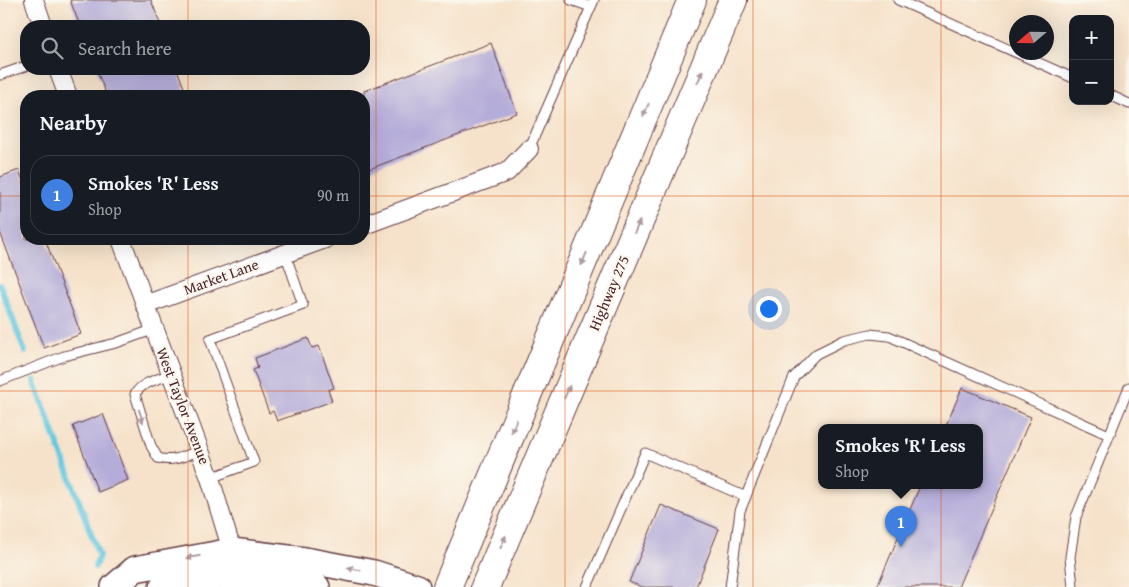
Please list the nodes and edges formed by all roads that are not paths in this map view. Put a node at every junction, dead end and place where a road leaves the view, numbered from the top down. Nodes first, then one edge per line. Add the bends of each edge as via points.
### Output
1 (34, 0) edge
2 (571, 0) edge
3 (692, 0) edge
4 (733, 0) edge
5 (898, 0) edge
6 (592, 4) edge
7 (41, 20) edge
8 (20, 68) edge
9 (0, 75) edge
10 (60, 75) edge
11 (1069, 76) edge
12 (66, 90) edge
13 (1114, 97) edge
14 (1129, 104) edge
15 (529, 149) joint
16 (370, 223) edge
17 (123, 245) edge
18 (308, 245) edge
19 (285, 253) junction
20 (145, 305) junction
21 (155, 329) junction
22 (172, 374) junction
23 (0, 380) edge
24 (1129, 387) edge
25 (1109, 435) junction
26 (200, 450) junction
27 (210, 478) junction
28 (746, 497) junction
29 (232, 551) junction
30 (231, 581) edge
31 (114, 587) edge
32 (162, 587) edge
33 (317, 587) edge
34 (417, 587) edge
35 (447, 587) edge
36 (484, 587) edge
37 (587, 587) edge
38 (730, 587) edge
39 (1073, 587) edge

1 - 7 street
2 - 6 lane
3 -> 35 highway
36 -> 4 highway, Highway 275
5 - 11 lane
6 - 15 lane
8 - 9 lane
10 - 12 street
13 - 14 lane
15 - 16 street via 507,172
17 - 20 street, West Taylor Avenue
18 - 19 street, Market Lane
19 - 20 street, Market Lane
19 - 27 lane via 303,305 210,339 254,462
20 - 21 street, West Taylor Avenue
21 - 22 street, West Taylor Avenue
21 - 23 lane via 64,356
22 - 26 street, West Taylor Avenue
22 -> 26 lane via 147,384 135,394 151,446 163,460
24 - 25 lane
25 - 28 lane via 889,336 870,334 844,340 816,354 794,376
25 - 39 lane via 1076,517 1070,557
26 - 27 street, West Taylor Avenue
27 - 29 street, West Taylor Avenue
28 - 37 lane via 645,453
28 - 38 lane via 740,511
29 - 30 street, West Taylor Avenue
29 -> 31 main road via 135,569
34 -> 29 main road via 374,573
30 - 32 main road via 186,581
30 - 33 main road via 271,577

